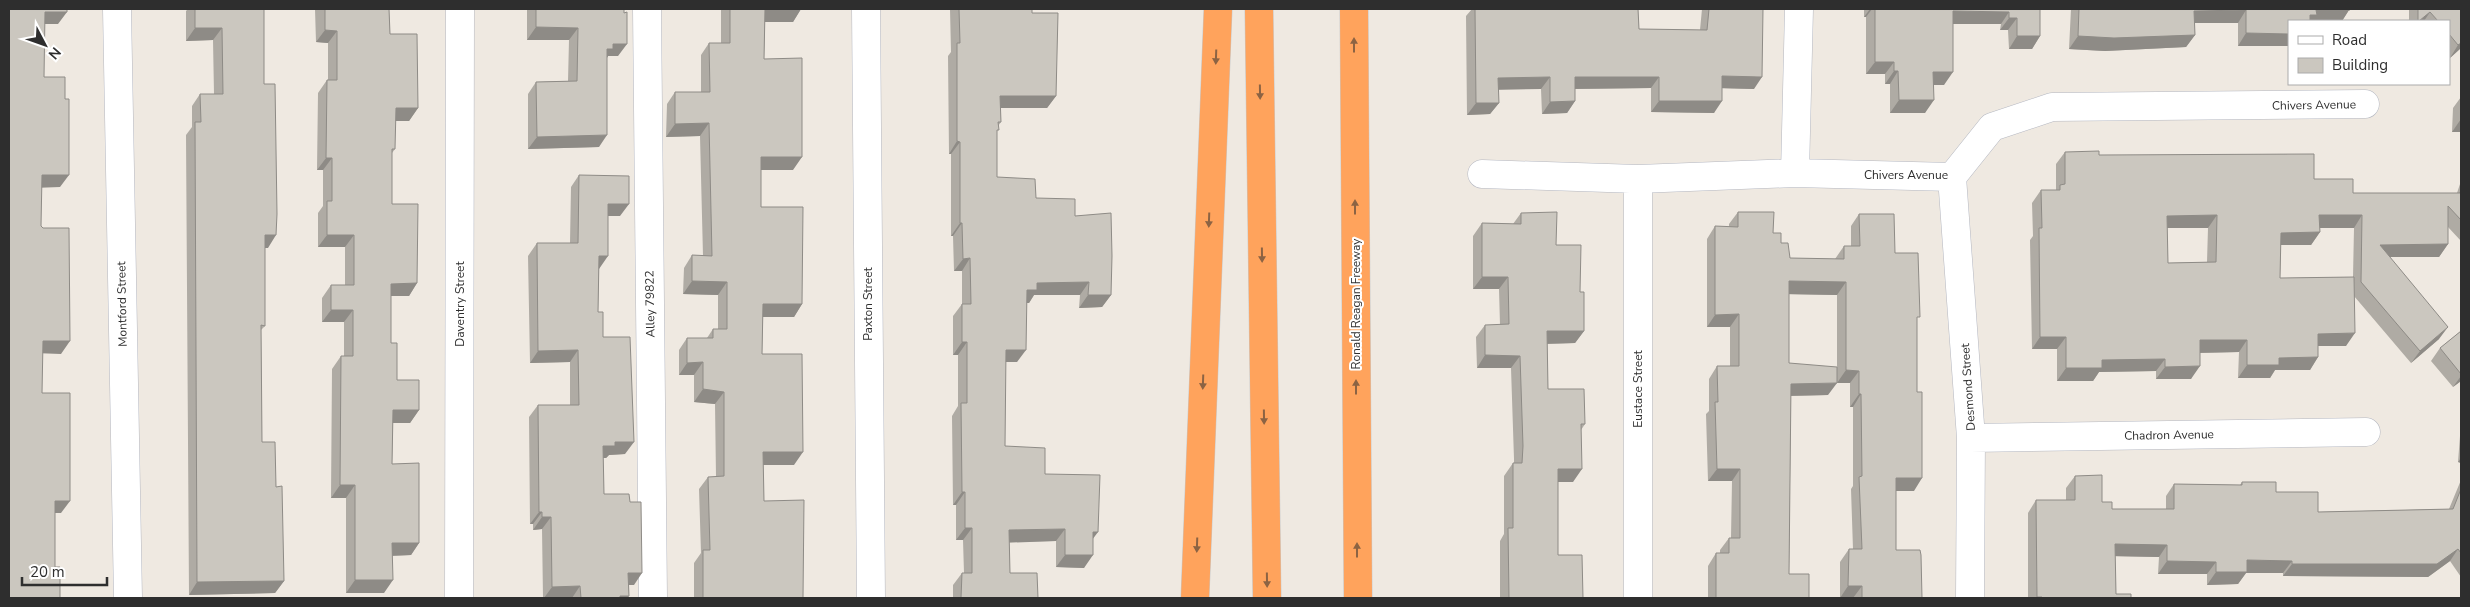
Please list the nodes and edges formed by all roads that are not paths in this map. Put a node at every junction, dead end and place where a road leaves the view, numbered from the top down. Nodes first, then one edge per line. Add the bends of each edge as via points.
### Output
1 (117, 9) edge
2 (460, 9) edge
3 (647, 9) edge
4 (866, 9) edge
5 (1218, 9) edge
6 (1259, 9) edge
7 (1354, 9) edge
8 (1799, 9) edge
9 (2365, 104) dead end
10 (1795, 173) junction
11 (1482, 174) dead end
12 (1952, 177) junction
13 (1638, 180) junction
14 (2366, 432) dead end
15 (1972, 438) junction
16 (128, 598) edge
17 (460, 598) edge
18 (653, 598) edge
19 (871, 598) edge
20 (1195, 598) edge
21 (1267, 598) edge
22 (1358, 598) edge
23 (1638, 598) edge
24 (1970, 598) edge

1 - 16 street, Montford Street
2 - 17 street, Daventry Street
3 - 18 street, Alley 79822
4 - 19 street, Paxton Street
5 -> 20 highway
6 -> 21 highway
22 -> 7 highway, Ronald Reagan Freeway
8 - 10 street
9 - 12 street, Chivers Avenue via 2052,108 1992,127
10 - 12 street, Chivers Avenue
10 - 13 street, Chivers Avenue
11 - 13 street, Chivers Avenue
12 - 15 street, Desmond Street
13 - 23 street, Eustace Street
14 - 15 street, Chadron Avenue
15 - 24 street, Desmond Street

